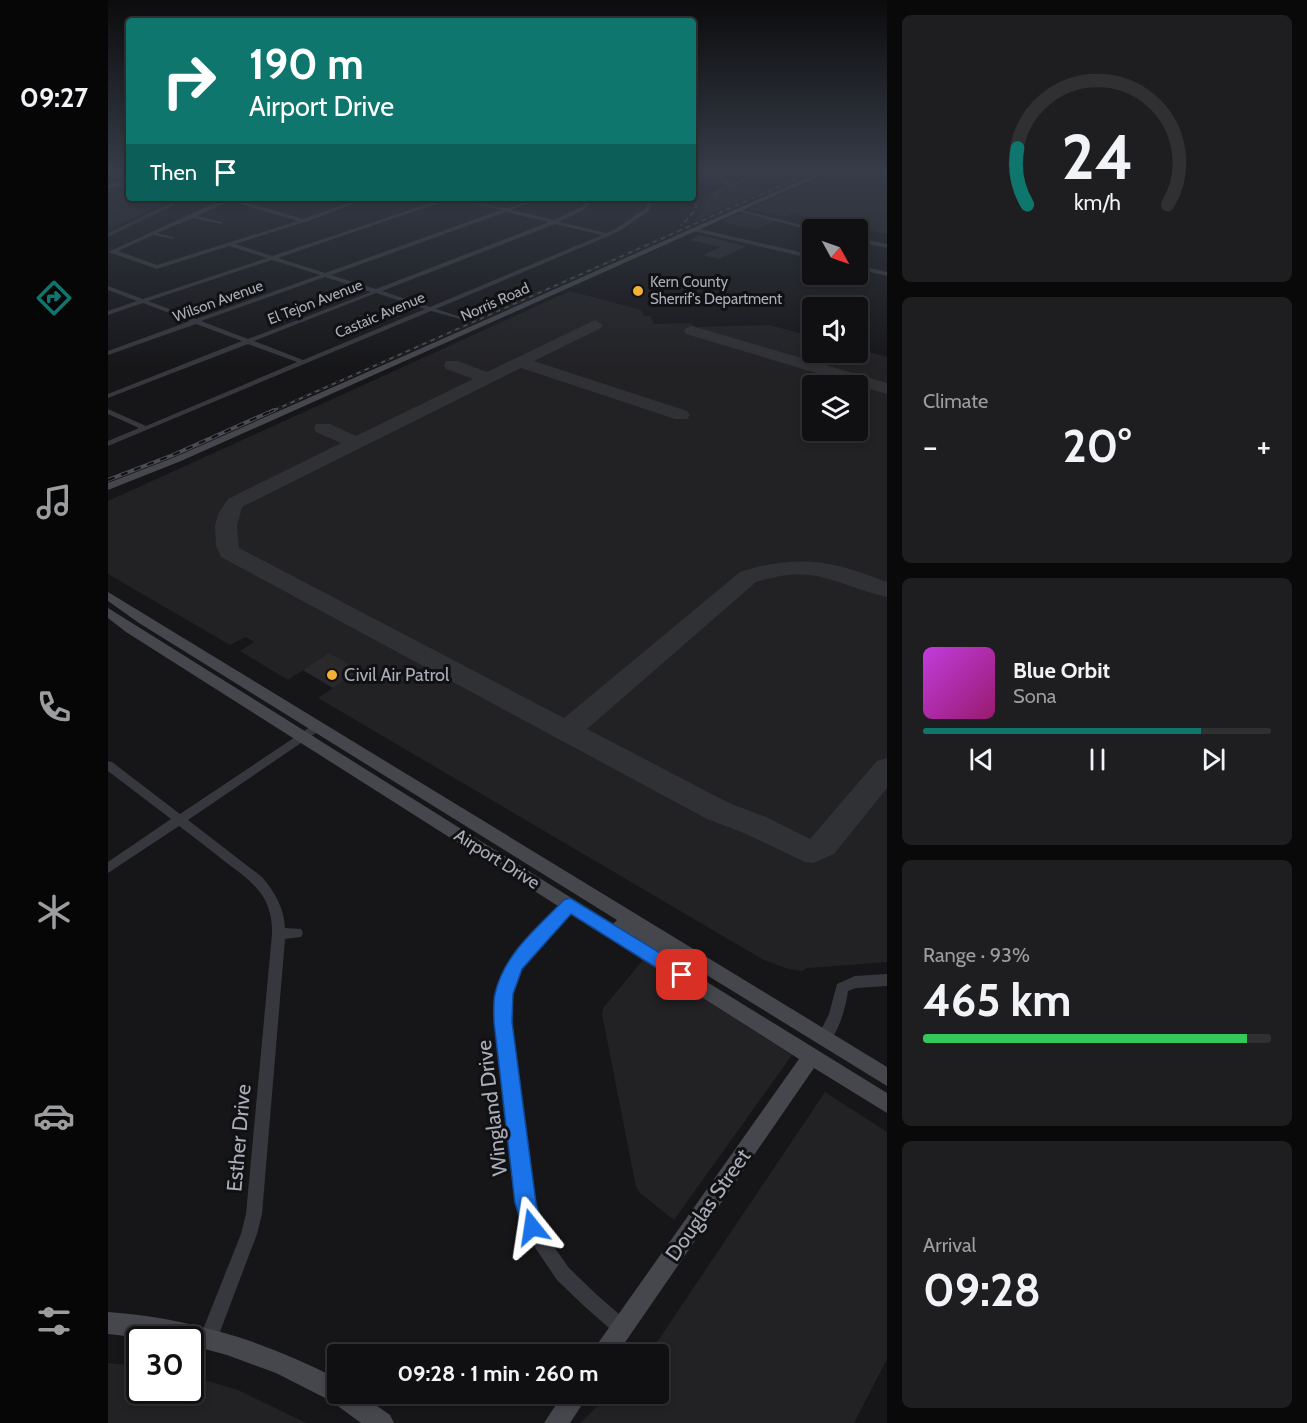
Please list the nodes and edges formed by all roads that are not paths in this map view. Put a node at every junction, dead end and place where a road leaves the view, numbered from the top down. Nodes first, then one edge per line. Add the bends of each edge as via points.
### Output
1 (143, 238) edge
2 (246, 238) edge
3 (330, 238) edge
4 (426, 238) edge
5 (512, 238) edge
6 (599, 238) edge
7 (676, 238) edge
8 (732, 238) edge
9 (868, 242) edge
10 (228, 244) junction
11 (887, 246) edge
12 (111, 252) edge
13 (802, 254) edge
14 (272, 258) junction
15 (868, 269) edge
16 (887, 274) edge
17 (325, 275) junction
18 (108, 288) edge
19 (376, 291) junction
20 (143, 301) junction
21 (431, 309) junction
22 (108, 313) edge
23 (462, 319) dead end
24 (196, 321) junction
25 (247, 341) junction
26 (108, 353) edge
27 (302, 362) junction
28 (108, 396) edge
29 (108, 411) edge
30 (145, 428) junction
31 (108, 444) edge
32 (178, 459) junction
33 (108, 487) edge
34 (108, 494) edge
35 (108, 596) edge
36 (108, 612) edge
37 (309, 732) junction
38 (108, 765) edge
39 (180, 819) junction
40 (108, 868) edge
41 (570, 905) junction
42 (296, 933) dead end
43 (279, 934) junction
44 (700, 963) junction
45 (887, 980) edge
46 (824, 1038) junction
47 (812, 1056) junction
48 (887, 1077) edge
49 (887, 1104) edge
50 (108, 1323) edge
51 (622, 1328) junction
52 (209, 1337) junction
53 (611, 1344) edge
54 (327, 1386) edge
55 (355, 1404) edge
56 (570, 1404) edge
57 (382, 1423) edge
58 (556, 1423) edge

1 - 12 street
2 - 10 street
3 - 14 street
4 - 17 street, Wilson Avenue
5 - 19 street, El Tejon Avenue
6 - 21 street, Castaic Avenue
7 - 32 street, Norris Road
8 - 13 street
9 - 11 street
10 - 12 street via 156,267
10 - 14 street
14 - 17 street
14 - 20 street
15 - 16 street
17 - 19 street
17 - 24 street, Wilson Avenue
18 - 20 street
19 - 21 street
19 - 25 street, El Tejon Avenue
20 - 22 street
20 - 24 street
21 - 23 street
21 - 27 street, Castaic Avenue
24 - 25 street
24 - 26 street, Wilson Avenue
25 - 27 street
25 - 28 street, El Tejon Avenue
27 - 30 street, Castaic Avenue
29 - 30 street
30 - 31 street, Castaic Avenue
32 - 33 street, Norris Road
32 - 34 street, Norris Road
35 - 37 street, Airport Drive
36 - 37 street, Airport Drive via 130,629
37 - 39 street
37 - 41 street, Airport Drive
37 - 44 street, Airport Drive
38 - 39 street, Esther Drive
39 - 40 street
39 - 43 street, Esther Drive via 258,879 274,902
41 - 44 street via 586,904 645,940
41 - 47 street, Airport Drive
41 - 51 street, Wingland Drive via 523,954 504,994 503,1022 522,1181 532,1227 556,1268
42 - 43 street
43 - 52 street, Esther Drive via 254,1214
44 - 46 street, Airport Drive
45 - 46 street via 855,982 842,988 840,1007
46 - 48 street, Airport Drive
47 - 49 street, Airport Drive
47 - 51 street, Douglas Street
50 - 52 street
51 - 53 street, Douglas Street
52 - 54 street via 255,1352
55 - 57 street
56 - 58 street

